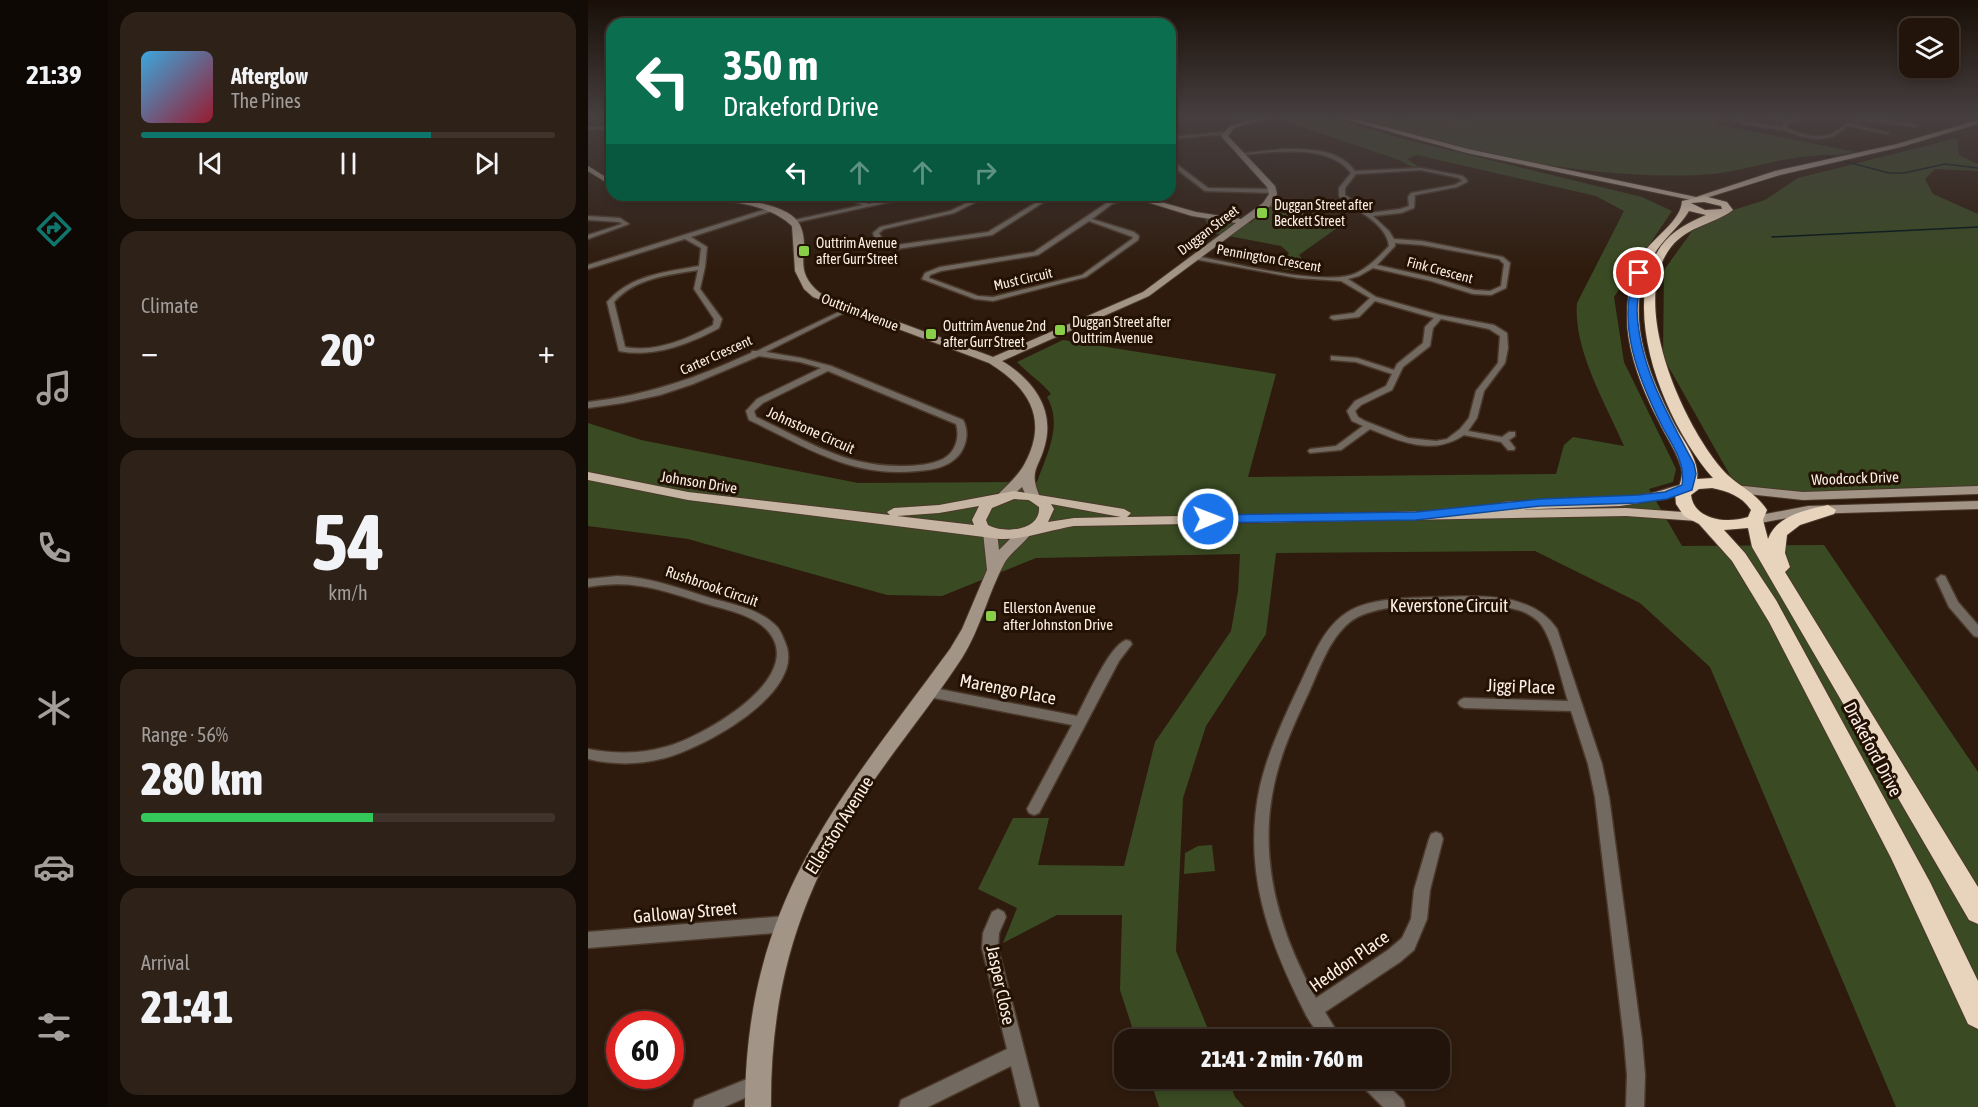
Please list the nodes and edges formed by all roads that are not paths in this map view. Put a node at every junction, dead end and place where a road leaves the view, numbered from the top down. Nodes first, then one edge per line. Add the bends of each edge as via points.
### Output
1 (588, 168) edge
2 (1178, 168) edge
3 (1254, 168) edge
4 (1351, 168) edge
5 (1542, 168) edge
6 (1801, 168) edge
7 (1817, 168) edge
8 (1354, 173) junction
9 (606, 180) edge
10 (1605, 182) junction
11 (1273, 191) junction
12 (1696, 199) junction
13 (718, 201) edge
14 (856, 201) edge
15 (891, 201) edge
16 (975, 201) edge
17 (1040, 201) edge
18 (1115, 201) edge
19 (1150, 201) edge
20 (1347, 201) junction
21 (1266, 205) junction
22 (868, 206) junction
23 (1686, 206) junction
24 (773, 209) junction
25 (1724, 209) junction
26 (1366, 215) junction
27 (588, 218) edge
28 (1088, 219) junction
29 (793, 220) junction
30 (1243, 222) junction
31 (685, 236) junction
32 (1670, 236) junction
33 (588, 237) edge
34 (1392, 241) junction
35 (1196, 258) junction
36 (1370, 265) junction
37 (588, 267) edge
38 (702, 267) junction
39 (1343, 279) junction
40 (1374, 298) junction
41 (849, 309) junction
42 (1439, 317) junction
43 (1334, 318) dead end
44 (755, 353) junction
45 (1334, 358) dead end
46 (996, 362) junction
47 (828, 368) junction
48 (1397, 373) junction
49 (588, 405) edge
50 (1369, 426) junction
51 (1460, 432) junction
52 (1511, 448) dead end
53 (1313, 451) dead end
54 (1028, 473) junction
55 (588, 476) edge
56 (1688, 487) junction
57 (1733, 488) junction
58 (1978, 490) edge
59 (1034, 497) junction
60 (1001, 498) junction
61 (1978, 506) edge
62 (1828, 510) junction
63 (806, 512) junction
64 (1416, 516) junction
65 (1701, 518) junction
66 (1184, 519) junction
67 (1755, 520) junction
68 (1028, 530) junction
69 (989, 532) junction
70 (993, 570) junction
71 (1941, 579) dead end
72 (588, 583) edge
73 (1783, 584) junction
74 (1978, 633) edge
75 (1126, 644) dead end
76 (929, 692) junction
77 (1464, 703) dead end
78 (1577, 706) junction
79 (1080, 722) junction
80 (588, 754) edge
81 (1034, 809) dead end
82 (1436, 839) dead end
83 (1978, 911) edge
84 (998, 917) dead end
85 (786, 924) junction
86 (588, 940) edge
87 (1312, 1010) junction
88 (1978, 1014) edge
89 (1325, 1029) edge
90 (1016, 1054) junction
91 (757, 1084) junction
92 (1377, 1089) edge
93 (702, 1107) edge
94 (758, 1107) edge
95 (908, 1107) edge
96 (1030, 1107) edge
97 (1396, 1107) edge
98 (1635, 1107) edge

1 - 9 street
2 - 11 street via 1207,190
3 - 11 street
4 - 8 street
5 - 10 main road
6 - 12 main road
7 - 25 main road via 1728,198
8 - 20 street via 1340,191
8 - 26 street via 1425,169 1465,181 1413,194 1412,207 1406,210
10 - 12 main road
10 - 23 main road via 1653,193
11 - 21 street, Duggan Street
12 - 23 highway via 1686,201
12 - 25 highway
13 - 24 street
14 - 22 street
15 - 22 street
16 - 17 street via 956,211 882,228 876,233 878,242 902,246 990,234
18 - 28 street, Must Circuit
19 - 30 street
20 - 21 street
20 - 26 street
21 - 30 street, Duggan Street
22 - 29 street
23 - 25 highway via 1701,212
23 - 32 highway
24 - 29 street
24 - 31 street
25 - 32 highway
26 - 34 street via 1388,232
27 - 33 street via 626,224
28 - 28 street, Must Circuit via 1132,233 1136,238 1084,276 993,299 977,298 925,279 940,269 1036,254
29 - 41 street, Outtrim Avenue via 802,283 819,297
30 - 35 street, Duggan Street
31 - 37 street
31 - 38 street via 704,247
32 - 56 highway via 1639,273 1632,327 1650,390 1688,464
32 - 57 highway via 1652,282 1648,308 1653,349 1686,426 1714,472
34 - 36 street, Pennington Crescent via 1388,250
34 - 36 street, Fink Crescent via 1501,258 1507,263 1504,287 1491,293 1473,292
35 - 39 street, Pennington Crescent via 1316,279
35 - 46 street, Duggan Street via 1146,294
36 - 39 street, Pennington Crescent
38 - 38 street via 643,281 611,299 609,307 622,349 657,348 716,326 719,320 697,288
39 - 40 street
40 - 42 street
40 - 43 street via 1356,315
41 - 44 street, Carter Crescent
41 - 46 street, Outtrim Avenue
42 - 48 street via 1429,327 1427,344
42 - 51 street via 1491,327 1504,335 1503,362 1480,390 1473,418
44 - 47 street, Johnstone Circuit
44 - 49 street, Carter Crescent via 669,390
45 - 48 street via 1357,360
46 - 54 street, Outtrim Avenue via 1026,382 1040,407 1041,436
47 - 47 street, Johnstone Circuit via 760,401 750,416 857,465 930,468 951,459 959,450 960,422
48 - 50 street via 1389,388 1353,407 1355,419
50 - 51 street via 1423,444 1445,442
50 - 53 street via 1346,445
51 - 52 street via 1508,437
54 - 59 street
54 - 60 street, Outtrim Avenue
55 - 63 main road, Johnson Drive via 675,495
56 - 57 highway via 1703,483
56 - 64 main road via 1638,499 1540,502
56 - 65 highway, Drakeford Drive via 1682,499
57 - 58 street, Woodcock Drive via 1803,496
57 - 67 highway, Drakeford Drive via 1756,504 1759,510
59 - 60 main road, Johnson Drive
59 - 66 main road via 1088,508
59 - 68 main road via 1047,509 1041,522
60 - 63 main road, Johnson Drive via 912,511
60 - 69 main road via 984,508 980,516 980,524
61 - 62 street, Woodcock Drive
62 - 67 street, Woodcock Drive via 1791,511
62 - 73 highway via 1796,520 1779,533 1774,550 1787,576
63 - 69 main road, Johnson Drive
64 - 65 main road via 1626,512
64 - 66 main road
65 - 67 highway via 1736,526
65 - 88 highway, Drakeford Drive via 1743,560 1870,791
66 - 68 main road via 1074,522
67 - 73 highway, Drakeford Drive via 1761,547
68 - 69 main road, Johnson Drive via 1004,535
68 - 70 street, Ellerston Avenue via 1006,549
69 - 70 street, Ellerston Avenue
70 - 76 street, Ellerston Avenue via 970,629
71 - 74 street via 1953,604
72 - 80 street, Rushbrook Circuit via 627,578 663,586 768,624 774,628 782,647 778,670 768,687 743,713 720,729 676,749 639,758
73 - 83 highway, Drakeford Drive
75 - 79 street via 1114,658
76 - 79 street, Marengo Place
76 - 85 street, Ellerston Avenue via 839,816 815,856
77 - 78 street, Jiggi Place
78 - 87 street, Keverstone Circuit via 1551,629 1524,607 1494,602 1379,605 1353,614 1334,629 1278,753 1261,821 1263,879 1272,922 1288,966
78 - 98 street, Keverstone Circuit via 1602,798 1633,1040
79 - 81 street
82 - 87 street, Heddon Place via 1422,890 1419,919 1408,944
84 - 90 street, Jasper Close via 990,948
85 - 86 street, Galloway Street
85 - 91 street, Ellerston Avenue via 765,1000
87 - 89 street, Keverstone Circuit
90 - 95 street
90 - 96 street, Jasper Close
91 - 93 street
91 - 94 street, Ellerston Avenue
92 - 97 street

